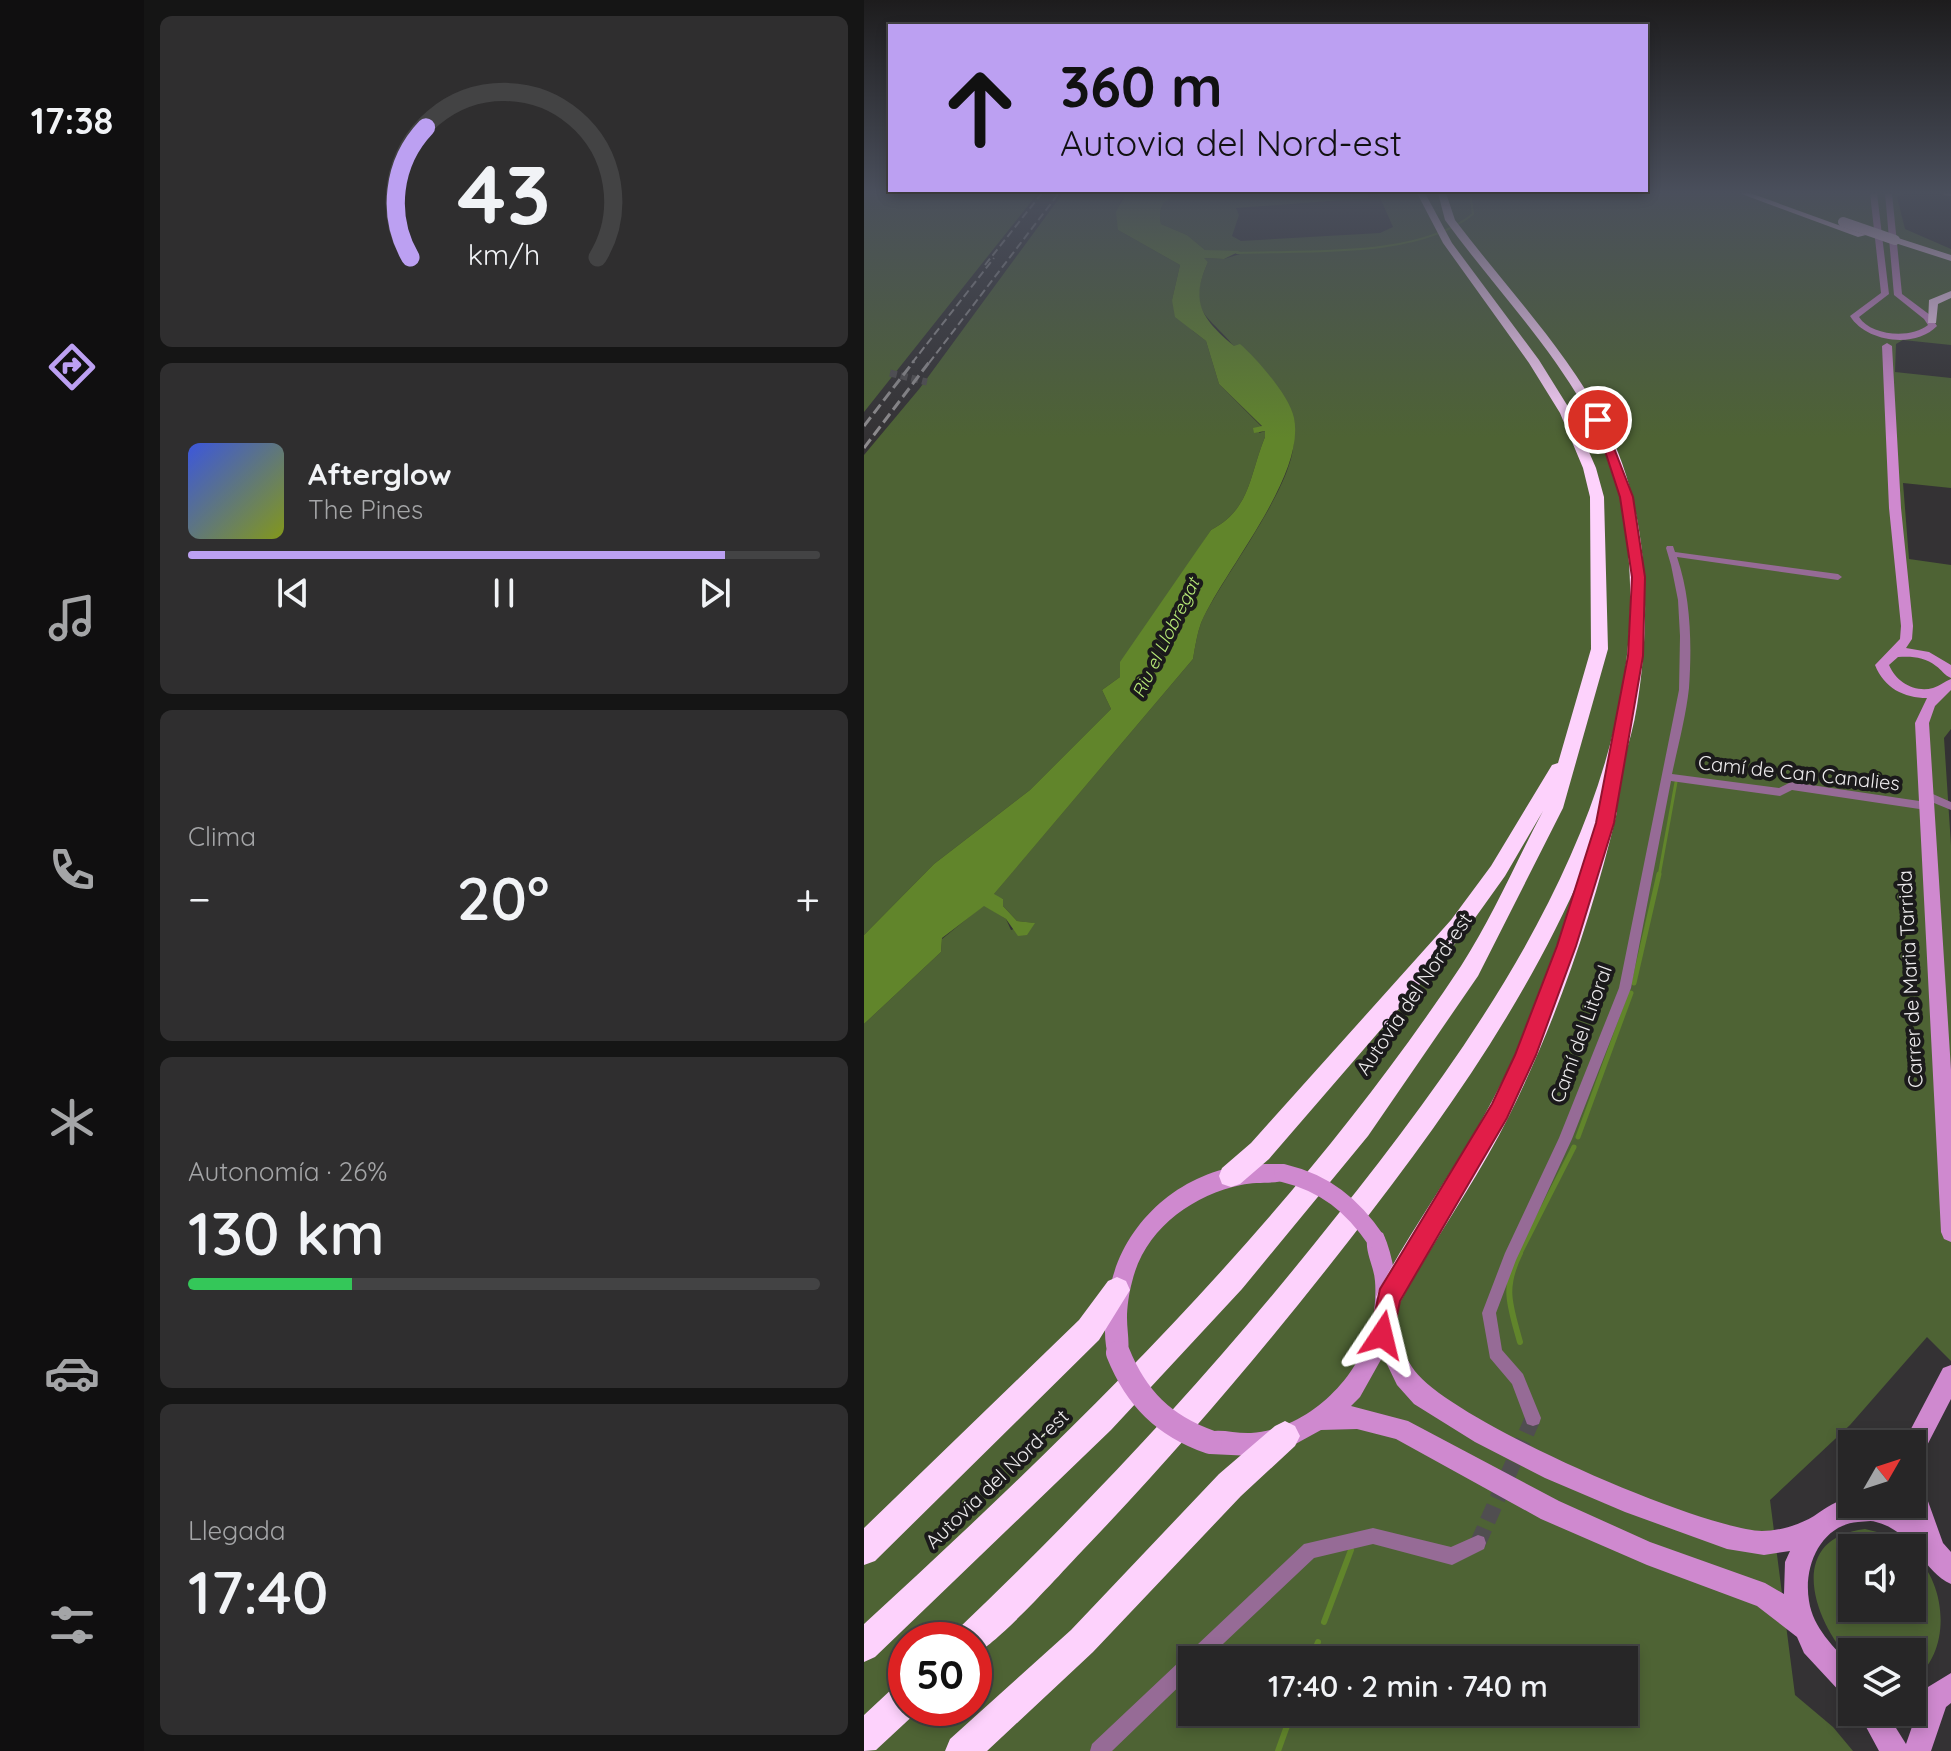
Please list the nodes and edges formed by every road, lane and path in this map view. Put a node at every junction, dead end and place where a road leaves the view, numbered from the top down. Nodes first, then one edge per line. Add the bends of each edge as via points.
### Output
1 (1469, 275) edge
2 (1491, 275) edge
3 (1883, 275) edge
4 (1896, 275) edge
5 (1951, 294) edge
6 (1870, 306) junction
7 (1915, 310) junction
8 (1932, 321) junction
9 (1870, 329) junction
10 (1905, 336) junction
11 (1887, 346) junction
12 (1838, 577) dead end
13 (1907, 626) junction
14 (1896, 653) junction
15 (1947, 677) edge
16 (1894, 683) junction
17 (1922, 723) junction
18 (1584, 724) junction
19 (1621, 733) junction
20 (1669, 777) junction
21 (1926, 801) junction
22 (1949, 806) edge
23 (1231, 1176) junction
24 (1951, 1232) edge
25 (1117, 1290) junction
26 (1389, 1297) junction
27 (1383, 1331) junction
28 (1951, 1376) edge
29 (1533, 1418) tunnel mouth
30 (1320, 1419) junction
31 (1923, 1430) edge
32 (1285, 1436) junction
33 (1838, 1513) edge
34 (1897, 1518) edge
35 (1924, 1518) edge
36 (1811, 1530) junction
37 (1478, 1543) dead end
38 (1936, 1549) junction
39 (864, 1550) edge
40 (1951, 1571) edge
41 (987, 1622) edge
42 (1805, 1627) junction
43 (864, 1646) edge
44 (1209, 1646) edge
45 (1838, 1672) edge
46 (1178, 1675) edge
47 (1933, 1697) edge
48 (888, 1716) edge
49 (1880, 1726) edge
50 (864, 1738) edge
51 (962, 1751) edge
52 (1099, 1751) edge
53 (1895, 1751) edge
54 (1917, 1751) edge

1 - 18 highway, Autovia del Nord-est via 1543,373 1572,422 1589,466 1601,514 1606,574 1603,633
2 - 19 highway via 1580,390 1621,474 1636,549 1639,609
3 - 6 main road via 1885,294
4 - 7 main road via 1897,292
5 - 8 highway via 1933,302
6 - 7 main road
6 - 9 main road via 1854,316
7 - 8 main road
8 - 10 main road via 1928,332
9 - 10 main road
9 - 11 main road
10 - 11 main road
11 - 13 main road
12 - 20 street, Camí del Litoral via 1671,551 1681,581 1686,648
13 - 14 main road
13 - 15 main road
14 - 15 main road via 1915,652
14 - 16 main road via 1882,665
15 - 16 main road via 1918,693
15 - 17 main road
16 - 17 main road
17 - 21 main road, Carrer de Maria Tarrida
18 - 23 highway via 1498,871 1458,926 1260,1151
18 - 43 highway, Autovia del Nord-est via 1549,822 1496,926 1460,986 1356,1131 1280,1225 1117,1404
19 - 26 highway via 1603,833 1533,1037 1499,1111
19 - 41 highway via 1590,827 1535,945 1463,1067 1375,1190 1248,1347
20 - 21 street, Camí de Can Canalies via 1780,792 1791,786
20 - 29 street, Camí del Litoral via 1625,988 1489,1313 1495,1353 1518,1379
21 - 22 street, Camí de Can Canalies
21 - 24 main road, Carrer de Maria Tarrida
23 - 25 main road via 1186,1195 1151,1224
23 - 26 main road, bridge via 1283,1173 1336,1193 1376,1240
25 - 32 main road, bridge via 1118,1353 1129,1381 1155,1414 1210,1442 1238,1446
25 - 39 highway via 1089,1330
26 - 27 main road
27 - 30 main road via 1363,1376
27 - 36 main road via 1405,1377 1422,1396 1566,1474 1645,1509 1738,1540 1785,1540
28 - 31 main road
30 - 32 main road
30 - 42 main road via 1357,1417 1400,1429 1550,1510 1765,1596
32 - 51 highway via 1230,1485 1082,1641
33 - 36 main road
34 - 38 main road
35 - 38 main road
36 - 42 main road via 1796,1573
37 - 44 street via 1452,1556 1373,1536 1310,1550
38 - 40 main road
42 - 45 main road
46 - 52 street
47 - 54 main road
48 - 50 highway
49 - 53 main road

